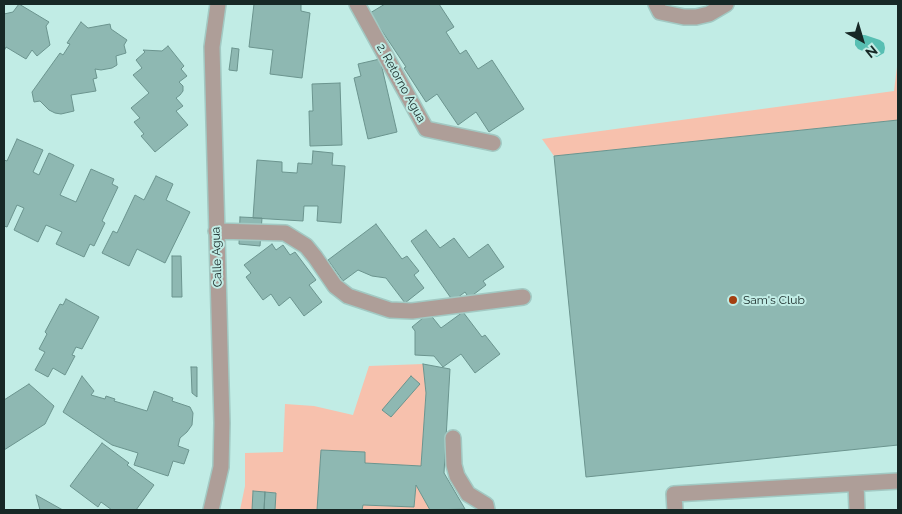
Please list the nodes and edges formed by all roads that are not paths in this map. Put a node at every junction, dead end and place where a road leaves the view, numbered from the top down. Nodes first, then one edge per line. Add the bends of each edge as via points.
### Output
1 (218, 4) edge
2 (357, 4) edge
3 (656, 4) edge
4 (726, 4) edge
5 (493, 143) dead end
6 (216, 231) junction
7 (523, 297) dead end
8 (453, 438) dead end
9 (898, 481) edge
10 (856, 484) junction
11 (211, 510) edge
12 (487, 510) edge
13 (675, 510) edge
14 (858, 510) edge

1 - 6 street, Calle Agua via 212,47
2 - 5 street, 2. Retorno Agua via 426,129
3 - 4 street via 660,12 684,18 709,14
6 - 7 street via 285,233 306,246 334,286 344,294 390,310 412,311
6 - 11 street, Calle Agua via 222,432 221,466
8 - 12 street via 457,476 468,494 486,505
9 - 10 street
10 - 13 street via 674,494
10 - 14 street

